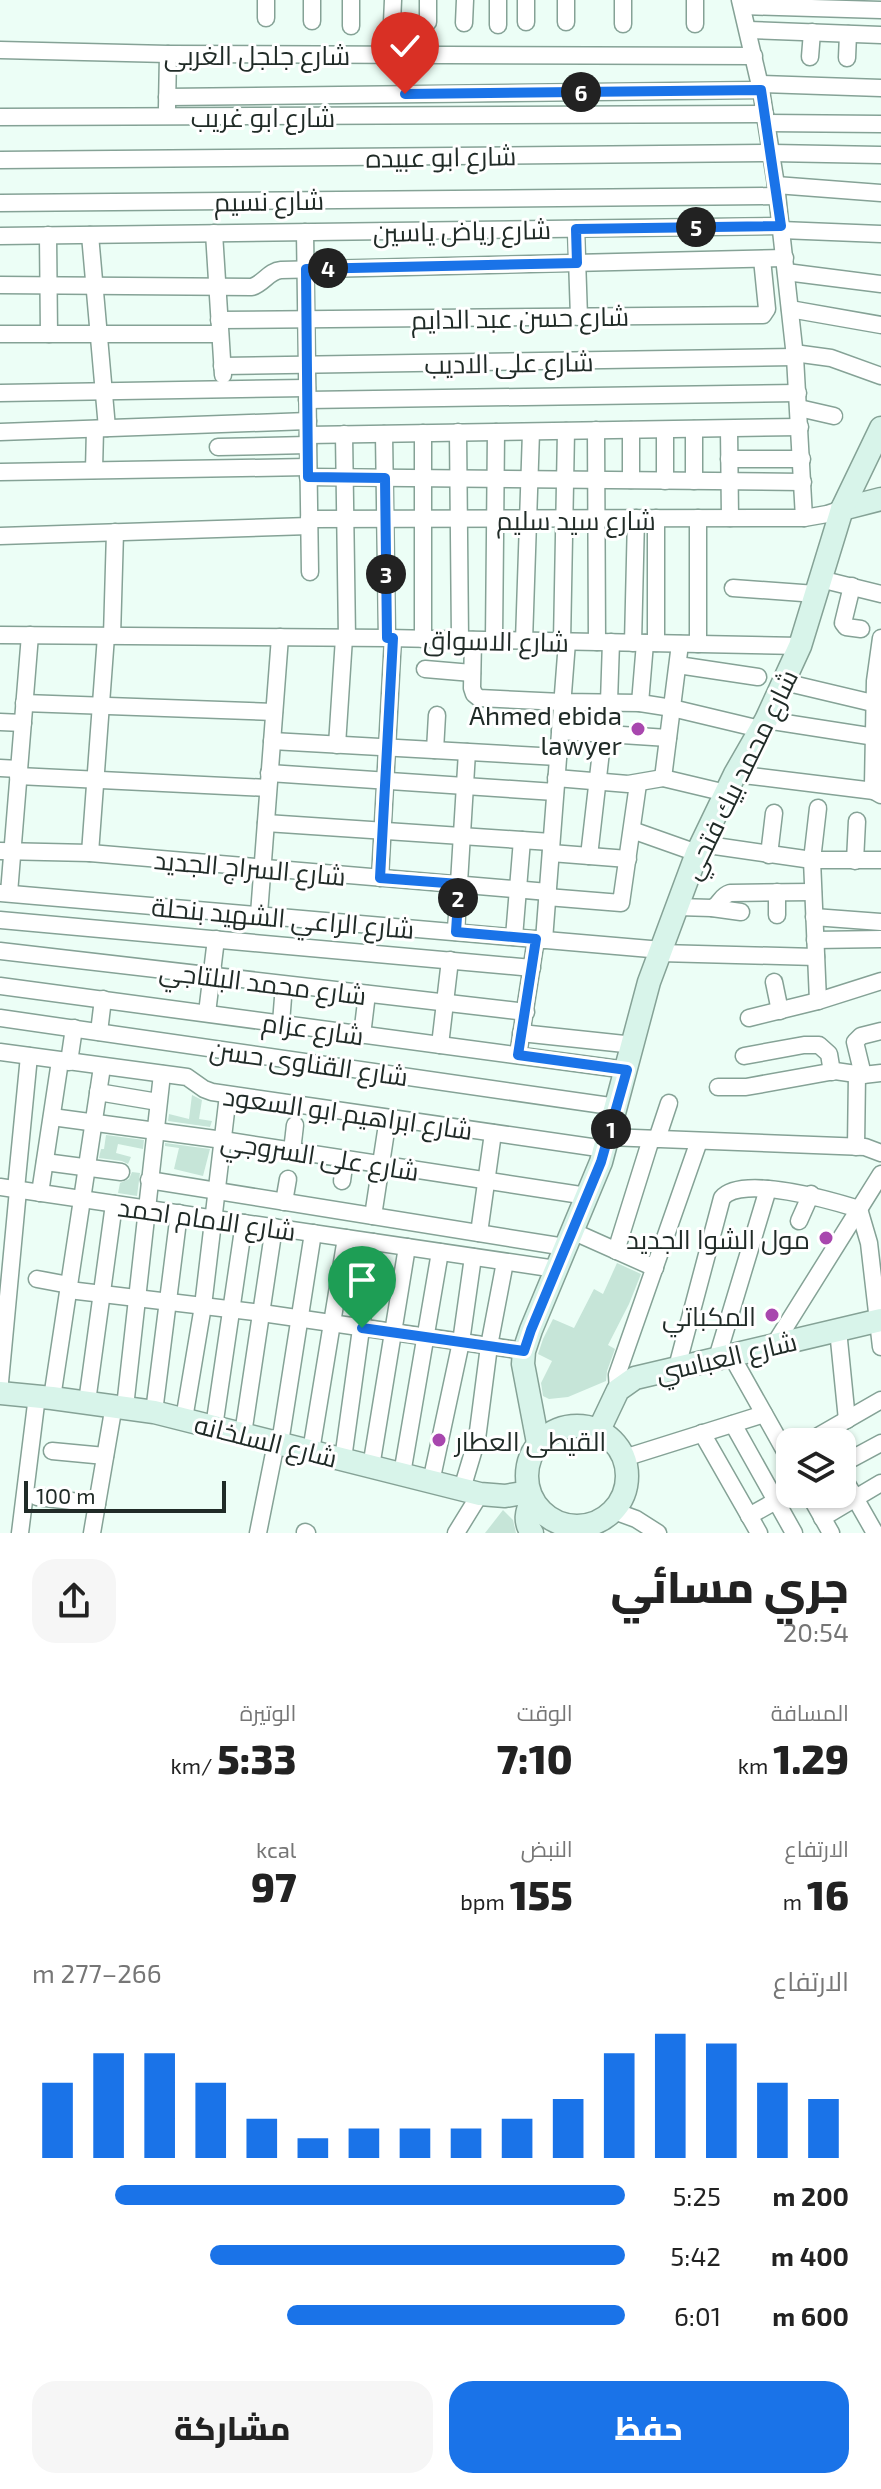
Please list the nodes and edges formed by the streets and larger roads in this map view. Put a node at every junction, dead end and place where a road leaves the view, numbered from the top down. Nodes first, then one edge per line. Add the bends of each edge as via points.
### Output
1 (266, 0) edge
2 (312, 0) edge
3 (351, 0) edge
4 (393, 0) edge
5 (428, 0) edge
6 (465, 0) edge
7 (498, 0) edge
8 (526, 0) edge
9 (566, 0) edge
10 (623, 0) edge
11 (695, 0) edge
12 (741, 3) edge
13 (782, 4) edge
14 (850, 4) edge
15 (881, 10) edge
16 (266, 18) dead end
17 (312, 21) dead end
18 (428, 22) dead end
19 (526, 22) dead end
20 (566, 22) dead end
21 (392, 23) dead end
22 (464, 23) dead end
23 (623, 24) dead end
24 (695, 24) dead end
25 (498, 25) dead end
26 (351, 26) dead end
27 (748, 30) junction
28 (812, 32) junction
29 (848, 34) junction
30 (881, 35) edge
31 (0, 50) edge
32 (168, 54) junction
33 (754, 56) junction
34 (810, 57) dead end
35 (847, 58) dead end
36 (760, 87) junction
37 (881, 88) edge
38 (167, 97) junction
39 (167, 116) junction
40 (0, 117) edge
41 (766, 118) junction
42 (881, 124) edge
43 (772, 153) junction
44 (881, 155) edge
45 (0, 160) edge
46 (777, 190) junction
47 (881, 193) edge
48 (0, 203) edge
49 (781, 228) junction
50 (576, 229) junction
51 (305, 232) junction
52 (214, 233) junction
53 (881, 234) edge
54 (48, 235) junction
55 (90, 235) junction
56 (0, 236) edge
57 (762, 259) junction
58 (577, 263) junction
59 (306, 269) junction
60 (786, 271) junction
61 (764, 282) junction
62 (881, 284) edge
63 (0, 285) edge
64 (49, 286) junction
65 (94, 286) junction
66 (217, 286) junction
67 (790, 309) junction
68 (579, 317) junction
69 (306, 319) junction
70 (881, 325) edge
71 (220, 327) junction
72 (0, 334) edge
73 (49, 334) junction
74 (98, 334) junction
75 (795, 355) junction
76 (307, 365) junction
77 (222, 366) junction
78 (881, 376) edge
79 (224, 390) junction
80 (103, 392) junction
81 (0, 393) edge
82 (307, 394) junction
83 (798, 400) junction
84 (834, 416) dead end
85 (800, 427) junction
86 (101, 428) junction
87 (881, 428) edge
88 (694, 429) junction
89 (729, 429) junction
90 (596, 430) junction
91 (631, 430) junction
92 (665, 430) junction
93 (566, 431) junction
94 (0, 432) edge
95 (458, 432) junction
96 (496, 432) junction
97 (531, 432) junction
98 (423, 433) junction
99 (308, 434) junction
100 (344, 434) junction
101 (384, 434) junction
102 (218, 447) dead end
103 (729, 459) junction
104 (802, 459) junction
105 (94, 470) junction
106 (0, 472) edge
107 (308, 472) junction
108 (345, 477) junction
109 (385, 478) junction
110 (423, 478) junction
111 (459, 478) junction
112 (495, 479) junction
113 (529, 479) junction
114 (565, 480) junction
115 (596, 480) junction
116 (631, 480) junction
117 (665, 481) junction
118 (694, 481) junction
119 (730, 482) junction
120 (803, 482) junction
121 (881, 499) edge
122 (842, 509) junction
123 (565, 518) junction
124 (597, 518) junction
125 (636, 518) junction
126 (656, 518) junction
127 (698, 518) junction
128 (730, 518) junction
129 (804, 518) junction
130 (345, 519) junction
131 (385, 519) junction
132 (423, 519) junction
133 (459, 519) junction
134 (495, 519) junction
135 (528, 519) junction
136 (309, 523) junction
137 (115, 532) junction
138 (0, 536) edge
139 (310, 572) dead end
140 (852, 586) junction
141 (818, 587) junction
142 (733, 588) dead end
143 (881, 594) edge
144 (861, 629) dead end
145 (0, 635) edge
146 (30, 635) junction
147 (109, 636) junction
148 (280, 637) junction
149 (345, 638) junction
150 (390, 638) junction
151 (423, 639) junction
152 (466, 640) junction
153 (494, 640) junction
154 (524, 641) junction
155 (564, 642) junction
156 (604, 642) junction
157 (645, 643) junction
158 (680, 644) junction
159 (698, 644) junction
160 (800, 646) junction
161 (880, 648) edge
162 (678, 665) junction
163 (425, 669) dead end
164 (472, 673) junction
165 (758, 677) dead end
166 (784, 682) junction
167 (562, 702) junction
168 (609, 702) junction
169 (24, 703) junction
170 (640, 703) junction
171 (878, 704) edge
172 (101, 705) junction
173 (672, 708) junction
174 (274, 712) junction
175 (437, 715) dead end
176 (0, 722) edge
177 (23, 723) junction
178 (763, 725) junction
179 (560, 731) junction
180 (603, 734) junction
181 (875, 737) junction
182 (668, 738) junction
183 (272, 741) junction
184 (337, 745) junction
185 (388, 748) junction
186 (435, 750) junction
187 (467, 752) junction
188 (558, 757) junction
189 (878, 762) edge
190 (0, 768) edge
191 (19, 773) junction
192 (663, 778) junction
193 (95, 779) junction
194 (269, 781) junction
195 (386, 781) junction
196 (598, 781) junction
197 (730, 783) junction
198 (638, 784) junction
199 (556, 785) junction
200 (465, 786) junction
201 (877, 793) edge
202 (818, 808) dead end
203 (8, 810) edge
204 (774, 813) dead end
205 (857, 821) dead end
206 (266, 823) junction
207 (632, 830) junction
208 (383, 831) junction
209 (462, 836) junction
210 (522, 840) junction
211 (551, 847) junction
212 (699, 849) junction
213 (6, 851) edge
214 (90, 853) junction
215 (769, 855) junction
216 (589, 856) junction
217 (628, 859) junction
218 (812, 860) junction
219 (881, 860) edge
220 (855, 861) junction
221 (262, 867) junction
222 (380, 878) junction
223 (459, 884) junction
224 (518, 890) junction
225 (777, 892) junction
226 (813, 892) junction
227 (4, 893) edge
228 (547, 894) junction
229 (678, 907) junction
230 (712, 908) junction
231 (741, 912) dead end
232 (259, 914) junction
233 (777, 915) dead end
234 (814, 917) junction
235 (0, 920) edge
236 (881, 922) edge
237 (456, 932) junction
238 (514, 937) junction
239 (216, 939) junction
240 (881, 939) edge
241 (540, 940) junction
242 (816, 948) junction
243 (0, 951) edge
244 (661, 951) junction
245 (450, 960) junction
246 (532, 968) junction
247 (211, 977) junction
248 (881, 981) edge
249 (774, 982) dead end
250 (284, 985) junction
251 (0, 986) edge
252 (367, 994) junction
253 (103, 999) junction
254 (818, 1001) junction
255 (445, 1003) junction
256 (780, 1011) junction
257 (526, 1012) junction
258 (207, 1013) junction
259 (0, 1018) edge
260 (749, 1018) dead end
261 (281, 1023) junction
262 (74, 1028) junction
263 (881, 1031) edge
264 (99, 1032) junction
265 (521, 1033) junction
266 (362, 1035) junction
267 (440, 1045) junction
268 (634, 1045) junction
269 (0, 1052) edge
270 (518, 1055) junction
271 (29, 1056) junction
272 (744, 1056) dead end
273 (65, 1061) junction
274 (102, 1067) junction
275 (627, 1070) junction
276 (832, 1072) junction
277 (881, 1073) edge
278 (162, 1074) junction
279 (860, 1074) junction
280 (718, 1087) dead end
281 (98, 1092) junction
282 (228, 1095) junction
283 (158, 1102) junction
284 (669, 1103) dead end
285 (617, 1107) junction
286 (52, 1117) junction
287 (388, 1118) junction
288 (93, 1122) junction
289 (295, 1125) dead end
290 (155, 1131) junction
291 (493, 1133) junction
292 (654, 1139) junction
293 (223, 1140) junction
294 (699, 1141) junction
295 (606, 1143) junction
296 (856, 1147) junction
297 (292, 1151) junction
298 (881, 1153) edge
299 (345, 1159) junction
300 (45, 1162) junction
301 (381, 1164) junction
302 (87, 1168) junction
303 (121, 1172) dead end
304 (881, 1174) edge
305 (288, 1179) dead end
306 (149, 1180) junction
307 (486, 1180) junction
308 (342, 1181) dead end
309 (11, 1189) edge
310 (768, 1189) junction
311 (218, 1192) junction
312 (40, 1193) junction
313 (811, 1194) junction
314 (587, 1196) junction
315 (82, 1199) junction
316 (284, 1202) junction
317 (114, 1204) junction
318 (145, 1208) junction
319 (859, 1209) junction
320 (179, 1213) junction
321 (373, 1216) junction
322 (215, 1219) junction
323 (799, 1221) dead end
324 (244, 1223) junction
325 (274, 1227) junction
326 (313, 1233) junction
327 (479, 1233) junction
328 (346, 1238) junction
329 (569, 1239) junction
330 (373, 1242) junction
331 (407, 1247) junction
332 (616, 1251) junction
333 (440, 1252) junction
334 (473, 1257) junction
335 (505, 1262) junction
336 (655, 1268) junction
337 (556, 1269) junction
338 (37, 1279) dead end
339 (69, 1288) junction
340 (102, 1294) junction
341 (136, 1298) junction
342 (168, 1302) junction
343 (203, 1306) junction
344 (233, 1309) junction
345 (262, 1313) junction
346 (299, 1318) junction
347 (879, 1320) edge
348 (331, 1323) junction
349 (362, 1328) junction
350 (838, 1330) junction
351 (393, 1332) junction
352 (426, 1337) junction
353 (461, 1342) junction
354 (774, 1345) junction
355 (489, 1346) junction
356 (881, 1347) edge
357 (524, 1351) junction
358 (724, 1356) junction
359 (677, 1367) junction
360 (0, 1382) edge
361 (618, 1390) junction
362 (0, 1393) edge
363 (45, 1397) junction
364 (881, 1400) edge
365 (87, 1402) junction
366 (119, 1406) junction
367 (154, 1412) junction
368 (764, 1414) junction
369 (184, 1419) junction
370 (847, 1420) junction
371 (733, 1424) junction
372 (214, 1427) junction
373 (835, 1428) edge
374 (599, 1430) junction
375 (702, 1433) junction
376 (243, 1434) junction
377 (776, 1434) edge
378 (278, 1443) junction
379 (538, 1443) junction
380 (881, 1443) edge
381 (52, 1451) dead end
382 (311, 1451) junction
383 (105, 1456) junction
384 (856, 1456) edge
385 (624, 1458) junction
386 (343, 1459) junction
387 (371, 1467) junction
388 (402, 1474) junction
389 (431, 1482) junction
390 (881, 1483) edge
391 (776, 1487) edge
392 (471, 1492) junction
393 (531, 1496) junction
394 (37, 1497) dead end
395 (856, 1497) edge
396 (856, 1500) edge
397 (776, 1501) edge
398 (97, 1504) junction
399 (786, 1508) edge
400 (845, 1508) edge
401 (614, 1511) junction
402 (749, 1516) junction
403 (827, 1525) edge
404 (589, 1529) edge
405 (20, 1533) edge
406 (92, 1533) edge
407 (258, 1533) edge
408 (456, 1533) edge
409 (532, 1533) edge
410 (658, 1533) edge
411 (759, 1533) edge
412 (794, 1533) edge
413 (875, 1533) edge

1 - 16 street
2 - 17 street
3 - 26 street
4 - 21 street
5 - 18 street
6 - 22 street
7 - 25 street
8 - 19 street
9 - 20 street
10 - 23 street
11 - 24 street
12 - 13 street
12 - 27 street
13 - 14 street
14 - 15 street
27 - 28 street
27 - 33 street
28 - 29 street
28 - 34 street
29 - 30 street
29 - 35 street
31 - 32 street, شارع جلجل الغربى
32 - 33 street, شارع جلجل الغربى
32 - 38 street
33 - 36 street
36 - 37 street
36 - 38 street
36 - 41 street
38 - 39 street
39 - 40 street, شارع ابو غريب
39 - 41 street, شارع ابو غريب
41 - 42 street, شارع ابو غريب
41 - 43 street
43 - 44 street, شارع ابو عبيده
43 - 45 street, شارع ابو عبيده
43 - 46 street
46 - 47 street, شارع نسيم
46 - 48 street, شارع نسيم
46 - 49 street
49 - 50 street, شارع رياض ياسين
49 - 53 street, شارع رياض ياسين
49 - 60 street
50 - 51 street, شارع رياض ياسين
50 - 58 street
51 - 52 street, شارع رياض ياسين
51 - 59 street
52 - 55 street, شارع رياض ياسين
52 - 66 street
54 - 55 street, شارع رياض ياسين
54 - 56 street, شارع رياض ياسين
54 - 64 street
55 - 65 street
57 - 58 street
57 - 60 street
57 - 61 street, شارع حسن عبد الدايم
58 - 59 street
58 - 68 street
59 - 66 street via 277,270 252,287
59 - 69 street
60 - 61 street
60 - 62 street
60 - 67 street
61 - 68 street, شارع حسن عبد الدايم via 763,315
63 - 64 street
64 - 65 street
64 - 73 street
65 - 66 street
65 - 74 street
66 - 71 street
67 - 70 street
67 - 75 street
68 - 69 street, شارع حسن عبد الدايم
69 - 71 street, شارع حسن عبد الدايم
69 - 76 street
71 - 74 street, شارع حسن عبد الدايم
71 - 77 street
72 - 73 street, شارع حسن عبد الدايم
73 - 74 street, شارع حسن عبد الدايم
74 - 80 street
75 - 76 street, شارع على الاديب
75 - 78 street, شارع على الاديب via 831,358
75 - 83 street
76 - 77 street, شارع على الاديب
76 - 82 street
77 - 79 street
79 - 80 street
79 - 82 street
80 - 81 street
80 - 86 street
82 - 83 street
82 - 99 street
83 - 84 street
83 - 85 street
85 - 89 street
85 - 104 street
86 - 94 street
86 - 99 street
86 - 105 street
87 - 122 street, شارع محمد بيك فتحي
88 - 89 street
88 - 92 street
88 - 118 street
89 - 103 street
90 - 91 street
90 - 93 street
90 - 115 street
91 - 92 street
91 - 116 street
92 - 117 street
93 - 97 street
93 - 114 street
95 - 96 street
95 - 98 street
95 - 111 street
96 - 97 street
96 - 112 street
97 - 113 street
98 - 101 street
98 - 110 street
99 - 100 street
99 - 102 street
99 - 107 street
100 - 101 street
100 - 108 street
101 - 109 street
103 - 104 street
103 - 119 street
104 - 120 street
105 - 106 street
105 - 107 street
107 - 108 street
107 - 136 street
108 - 109 street
108 - 130 street
109 - 110 street
109 - 131 street
110 - 111 street
110 - 132 street
111 - 112 street
111 - 133 street
112 - 113 street
112 - 134 street
113 - 114 street
113 - 135 street
114 - 115 street
114 - 123 street
115 - 116 street
115 - 124 street
116 - 117 street
117 - 118 street
118 - 119 street
119 - 120 street
119 - 128 street
120 - 129 street
121 - 122 street
122 - 129 street, شارع سيد سليم
122 - 141 street, شارع محمد بيك فتحي
123 - 124 street, شارع سيد سليم
123 - 135 street, شارع سيد سليم
123 - 155 street
124 - 125 street, شارع سيد سليم
124 - 156 street
125 - 126 street, شارع سيد سليم
125 - 157 street
126 - 127 street, شارع سيد سليم
126 - 157 street
127 - 128 street, شارع سيد سليم
127 - 159 street
128 - 129 street, شارع سيد سليم
130 - 131 street, شارع سيد سليم
130 - 136 street, شارع سيد سليم
130 - 149 street
131 - 132 street, شارع سيد سليم
131 - 150 street
132 - 133 street, شارع سيد سليم
132 - 151 street
133 - 134 street, شارع سيد سليم
133 - 152 street
134 - 135 street, شارع سيد سليم
134 - 153 street
135 - 154 street
136 - 137 street, شارع سيد سليم
136 - 139 street
137 - 138 street, شارع سيد سليم
137 - 147 street
140 - 141 street
140 - 143 street
140 - 144 street via 843,623
141 - 142 street
141 - 160 street, شارع محمد بيك فتحي
145 - 146 street, شارع الاسواق
146 - 147 street, شارع الاسواق
146 - 169 street
147 - 148 street, شارع الاسواق
147 - 172 street
148 - 149 street, شارع الاسواق
148 - 174 street
149 - 150 street, شارع الاسواق
149 - 184 street
150 - 151 street, شارع الاسواق
150 - 185 street
151 - 152 street, شارع الاسواق
152 - 153 street, شارع الاسواق
152 - 164 street
153 - 154 street, شارع الاسواق
154 - 155 street, شارع الاسواق
155 - 156 street, شارع الاسواق
155 - 167 street
156 - 157 street, شارع الاسواق
156 - 168 street
157 - 158 street, شارع الاسواق
157 - 170 street
158 - 159 street, شارع الاسواق
158 - 162 street
159 - 160 street, شارع الاسواق
160 - 166 street, شارع محمد بيك فتحي
161 - 171 street
162 - 165 street
162 - 173 street
163 - 164 street
164 - 167 street via 472,688 479,698
166 - 171 street
166 - 178 street, شارع محمد بيك فتحي
167 - 168 street
167 - 179 street
168 - 170 street
169 - 172 street
169 - 177 street
170 - 173 street
171 - 181 street
172 - 174 street
172 - 193 street
173 - 178 street
173 - 182 street
174 - 183 street
175 - 186 street
176 - 177 street
177 - 191 street
178 - 181 street
178 - 197 street, شارع محمد بيك فتحي
179 - 180 street
179 - 188 street
180 - 182 street
180 - 196 street
181 - 189 street
182 - 192 street
183 - 184 street
183 - 194 street
184 - 185 street
185 - 186 street
185 - 195 street
186 - 187 street
187 - 188 street
187 - 200 street
188 - 199 street
189 - 201 street
190 - 191 street
191 - 193 street
191 - 203 street
192 - 197 street
192 - 198 street
193 - 194 street
193 - 214 street
194 - 195 street
194 - 206 street
195 - 200 street
195 - 208 street
196 - 198 street
196 - 199 street
196 - 216 street
197 - 201 street
197 - 212 street, شارع محمد بيك فتحي
198 - 207 street
199 - 200 street
199 - 211 street
200 - 209 street
202 - 218 street
203 - 213 street
204 - 215 street
205 - 220 street
206 - 208 street
206 - 221 street
207 - 212 street
207 - 217 street
208 - 209 street
208 - 222 street
209 - 210 street
209 - 223 street
210 - 211 street
210 - 224 street
211 - 216 street
211 - 228 street
212 - 215 street
212 - 229 street, شارع محمد بيك فتحي
213 - 214 street, شارع السراج الجديد
213 - 227 street
214 - 221 street, شارع السراج الجديد
215 - 218 street
216 - 217 street
217 - 228 street, شارع السراج الجديد via 618,904
218 - 220 street
218 - 226 street
219 - 220 street
221 - 222 street, شارع السراج الجديد
221 - 232 street
222 - 223 street, شارع السراج الجديد
223 - 224 street, شارع السراج الجديد
223 - 237 street
224 - 228 street, شارع السراج الجديد
224 - 238 street
225 - 226 street
225 - 230 street via 725,894
225 - 233 street
226 - 234 street
227 - 232 street, شارع الراعي الشهيد بنحلة
228 - 241 street
229 - 230 street
229 - 244 street, شارع محمد بيك فتحي
230 - 231 street
232 - 237 street, شارع الراعي الشهيد بنحلة
234 - 236 street
234 - 242 street
235 - 239 street
237 - 238 street, شارع الراعي الشهيد بنحلة
238 - 241 street, شارع الراعي الشهيد بنحلة
239 - 245 street
239 - 247 street
240 - 242 street, شارع الراعي الشهيد بنحلة
241 - 244 street, شارع الراعي الشهيد بنحلة
241 - 246 street
242 - 244 street, شارع الراعي الشهيد بنحلة
242 - 254 street
243 - 247 street, شارع محمد البلتاجي
244 - 268 street, شارع محمد بيك فتحي
245 - 246 street
245 - 255 street
246 - 257 street
247 - 250 street, شارع محمد البلتاجي
247 - 258 street
248 - 254 street
249 - 256 street
250 - 252 street, شارع محمد البلتاجي
250 - 261 street
251 - 253 street, شارع عزام
252 - 255 street, شارع محمد البلتاجي
252 - 266 street
253 - 258 street, شارع عزام
253 - 264 street
254 - 256 street
255 - 257 street, شارع محمد البلتاجي
255 - 267 street
256 - 260 street
257 - 265 street
258 - 261 street, شارع عزام
259 - 262 street, شارع القناوى حسن
261 - 266 street, شارع عزام
262 - 264 street, شارع القناوى حسن
262 - 273 street
263 - 279 street via 855,1042
264 - 285 street, شارع القناوى حسن
265 - 268 street
265 - 270 street
266 - 267 street, شارع عزام
267 - 270 street, شارع عزام
268 - 275 street, شارع محمد بيك فتحي
269 - 271 street, شارع ابراهيم ابو السعود
270 - 275 street, شارع عزام
271 - 273 street, شارع ابراهيم ابو السعود
271 - 309 street
272 - 276 street via 819,1045 829,1054
273 - 274 street, شارع ابراهيم ابو السعود
273 - 286 street
274 - 278 street, شارع ابراهيم ابو السعود
274 - 281 street
275 - 285 street, شارع محمد بيك فتحي
276 - 279 street
276 - 280 street
277 - 279 street
278 - 282 street, شارع ابراهيم ابو السعود via 187,1077 204,1089
278 - 283 street
279 - 296 street
281 - 283 street
281 - 288 street
282 - 287 street, شارع ابراهيم ابو السعود
282 - 293 street
283 - 290 street
284 - 292 street
285 - 295 street, شارع محمد بيك فتحي
286 - 288 street, شارع على السروجي
286 - 300 street
287 - 291 street, شارع ابراهيم ابو السعود
287 - 301 street
288 - 290 street, شارع على السروجي
288 - 302 street
289 - 297 street
290 - 293 street, شارع على السروجي
290 - 306 street
291 - 295 street, شارع ابراهيم ابو السعود
291 - 307 street
292 - 294 street, شارع ابراهيم ابو السعود
292 - 295 street, شارع ابراهيم ابو السعود
292 - 332 street
293 - 297 street, شارع على السروجي
293 - 311 street
294 - 296 street, شارع ابراهيم ابو السعود
294 - 336 street
295 - 314 street, شارع محمد بيك فتحي
296 - 298 street, شارع ابراهيم ابو السعود
297 - 299 street, شارع على السروجي
299 - 301 street, شارع على السروجي
299 - 308 street
300 - 302 street
300 - 312 street
301 - 307 street, شارع على السروجي
301 - 321 street
302 - 303 street
302 - 315 street
304 - 319 street
305 - 316 street
306 - 311 street
306 - 318 street
307 - 314 street, شارع على السروجي
307 - 327 street
309 - 312 street, شارع الامام احمد
309 - 360 street
310 - 313 street
310 - 358 street
310 - 359 street via 729,1191 722,1198
311 - 316 street
311 - 322 street
312 - 315 street, شارع الامام احمد
313 - 319 street
313 - 323 street
314 - 329 street, شارع محمد بيك فتحي
315 - 317 street, شارع الامام احمد
315 - 339 street
316 - 321 street
317 - 318 street, شارع الامام احمد
317 - 340 street
318 - 320 street, شارع الامام احمد
318 - 341 street
319 - 347 street
319 - 354 street
320 - 322 street, شارع الامام احمد
320 - 342 street
321 - 327 street
322 - 324 street, شارع الامام احمد
322 - 343 street
324 - 325 street, شارع الامام احمد
324 - 344 street
325 - 326 street, شارع الامام احمد
325 - 345 street
326 - 328 street, شارع الامام احمد
326 - 346 street
327 - 329 street
328 - 330 street, شارع الامام احمد
328 - 348 street
329 - 332 street
329 - 337 street, شارع محمد بيك فتحي
330 - 331 street, شارع الامام احمد
330 - 349 street
331 - 333 street, شارع الامام احمد
331 - 351 street
332 - 336 street
333 - 334 street, شارع الامام احمد
333 - 352 street
334 - 335 street, شارع الامام احمد
334 - 353 street
335 - 337 street, شارع الامام احمد
335 - 355 street
336 - 361 street via 617,1375
337 - 357 street, شارع محمد بيك فتحي
338 - 339 street
339 - 340 street
339 - 363 street
340 - 341 street
340 - 365 street
341 - 342 street
341 - 366 street
342 - 343 street
342 - 367 street
343 - 344 street
343 - 369 street
344 - 345 street
344 - 372 street
345 - 346 street
345 - 376 street
346 - 348 street
346 - 378 street
347 - 350 street, شارع العباسي
347 - 356 street
348 - 349 street
348 - 382 street
349 - 351 street
349 - 386 street
350 - 354 street, شارع العباسي
350 - 370 street
351 - 352 street
351 - 387 street
352 - 353 street
352 - 388 street
353 - 355 street
353 - 389 street
354 - 358 street, شارع العباسي
355 - 357 street
355 - 392 street
357 - 379 street, شارع محمد بيك فتحي
358 - 359 street, شارع العباسي
358 - 368 street
359 - 361 street, شارع العباسي via 635,1378
361 - 374 street
362 - 363 street, شارع السلخانه
363 - 365 street, شارع السلخانه
363 - 405 street
364 - 370 street
365 - 366 street, شارع السلخانه
366 - 367 street, شارع السلخانه
366 - 383 street
367 - 369 street, شارع السلخانه
368 - 371 street
368 - 377 street
369 - 372 street, شارع السلخانه
370 - 373 street
371 - 375 street
371 - 391 street
372 - 376 street, شارع السلخانه
374 - 379 street via 566,1426
374 - 385 street
375 - 385 street
375 - 402 street
376 - 378 street, شارع السلخانه
378 - 382 street, شارع السلخانه
378 - 407 street
379 - 393 street via 526,1475
380 - 384 street
381 - 383 street
382 - 386 street, شارع السلخانه
383 - 398 street
385 - 401 street via 626,1486
386 - 387 street, شارع السلخانه
387 - 388 street, شارع السلخانه
388 - 389 street, شارع السلخانه
389 - 392 street, شارع السلخانه
390 - 395 street
392 - 393 street, شارع السلخانه
392 - 408 street
393 - 404 street via 540,1511 562,1525
393 - 409 street via 526,1515
394 - 398 street
396 - 413 street
397 - 402 street
398 - 406 street
399 - 412 street
400 - 403 street
401 - 404 street
401 - 410 street
402 - 411 street

